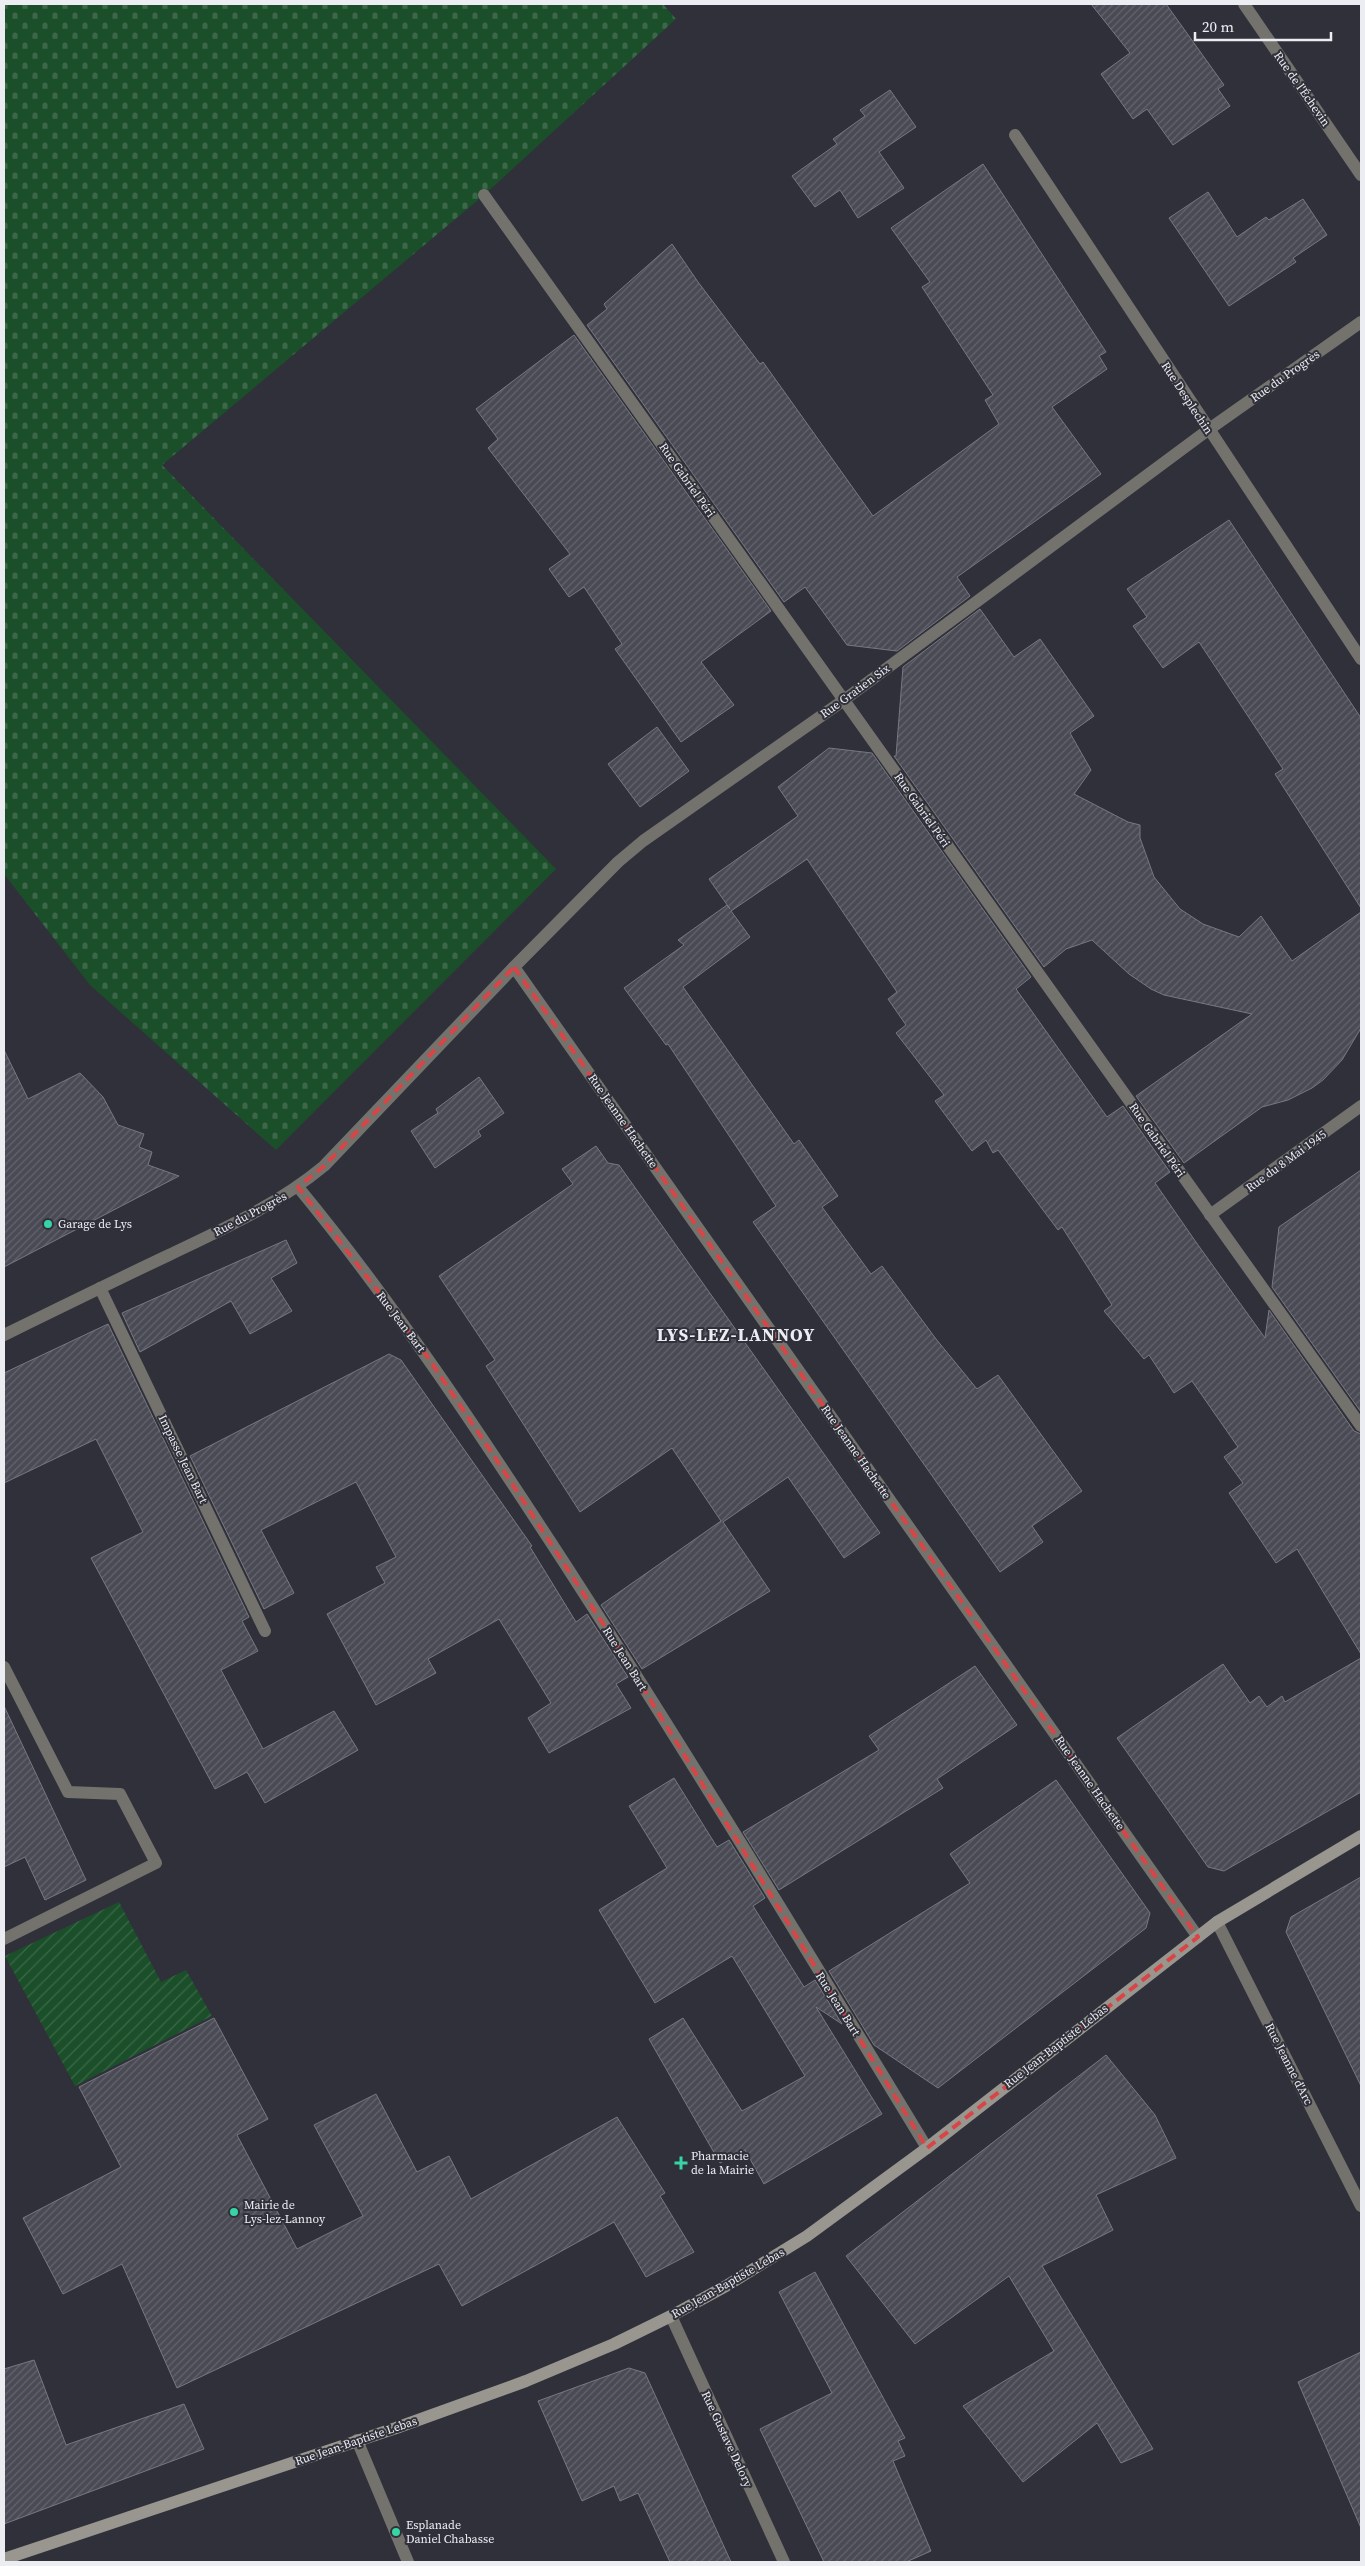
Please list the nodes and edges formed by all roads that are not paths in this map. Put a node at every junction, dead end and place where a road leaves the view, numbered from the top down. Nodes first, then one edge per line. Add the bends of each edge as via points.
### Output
1 (1244, 4) edge
2 (1015, 135) dead end
3 (1361, 175) edge
4 (484, 195) dead end
5 (1361, 322) edge
6 (1208, 430) junction
7 (1361, 659) edge
8 (844, 700) junction
9 (514, 967) junction
10 (1361, 1106) edge
11 (298, 1187) junction
12 (1210, 1215) junction
13 (100, 1288) junction
14 (4, 1335) edge
15 (1361, 1426) edge
16 (265, 1631) dead end
17 (4, 1667) edge
18 (1361, 1836) edge
19 (1216, 1922) junction
20 (1198, 1937) junction
21 (4, 1939) edge
22 (927, 2148) junction
23 (1361, 2206) edge
24 (671, 2316) junction
25 (357, 2440) junction
26 (4, 2559) edge
27 (408, 2562) edge
28 (784, 2562) edge

1 - 3 street, Rue de l'Échevin
2 - 6 street, Rue Desplechin
4 - 8 street, Rue Gabriel Péri
5 - 6 street, Rue du Progrès
6 - 7 street, Rue Desplechin
6 - 8 street, Rue Gratien Six
8 - 9 street, Rue Gratien Six via 643,841
8 - 12 street, Rue Gabriel Péri
9 - 11 street, Rue du Progrès via 324,1166
9 - 20 street, Rue Jeanne Hachette
10 - 12 street, Rue du 8 Mai 1945
11 - 13 street, Rue du Progrès via 268,1206
11 - 22 street, Rue Jean Bart via 423,1350 504,1470 625,1658
12 - 15 street, Rue Gabriel Péri
13 - 14 street, Rue du Progrès
13 - 16 street, Impasse Jean Bart
17 - 21 street via 68,1792 120,1794 156,1863
18 - 19 street, Rue Jean-Baptiste Lebas
19 - 20 street, Rue Jean-Baptiste Lebas
19 - 23 street, Rue Jeanne d'Arc
20 - 22 street, Rue Jean-Baptiste Lebas
22 - 24 street, Rue Jean-Baptiste Lebas via 807,2236
24 - 25 street, Rue Jean-Baptiste Lebas via 526,2381
24 - 28 street, Rue Gustave Delory
25 - 26 street, Rue Jean-Baptiste Lebas
25 - 27 street

